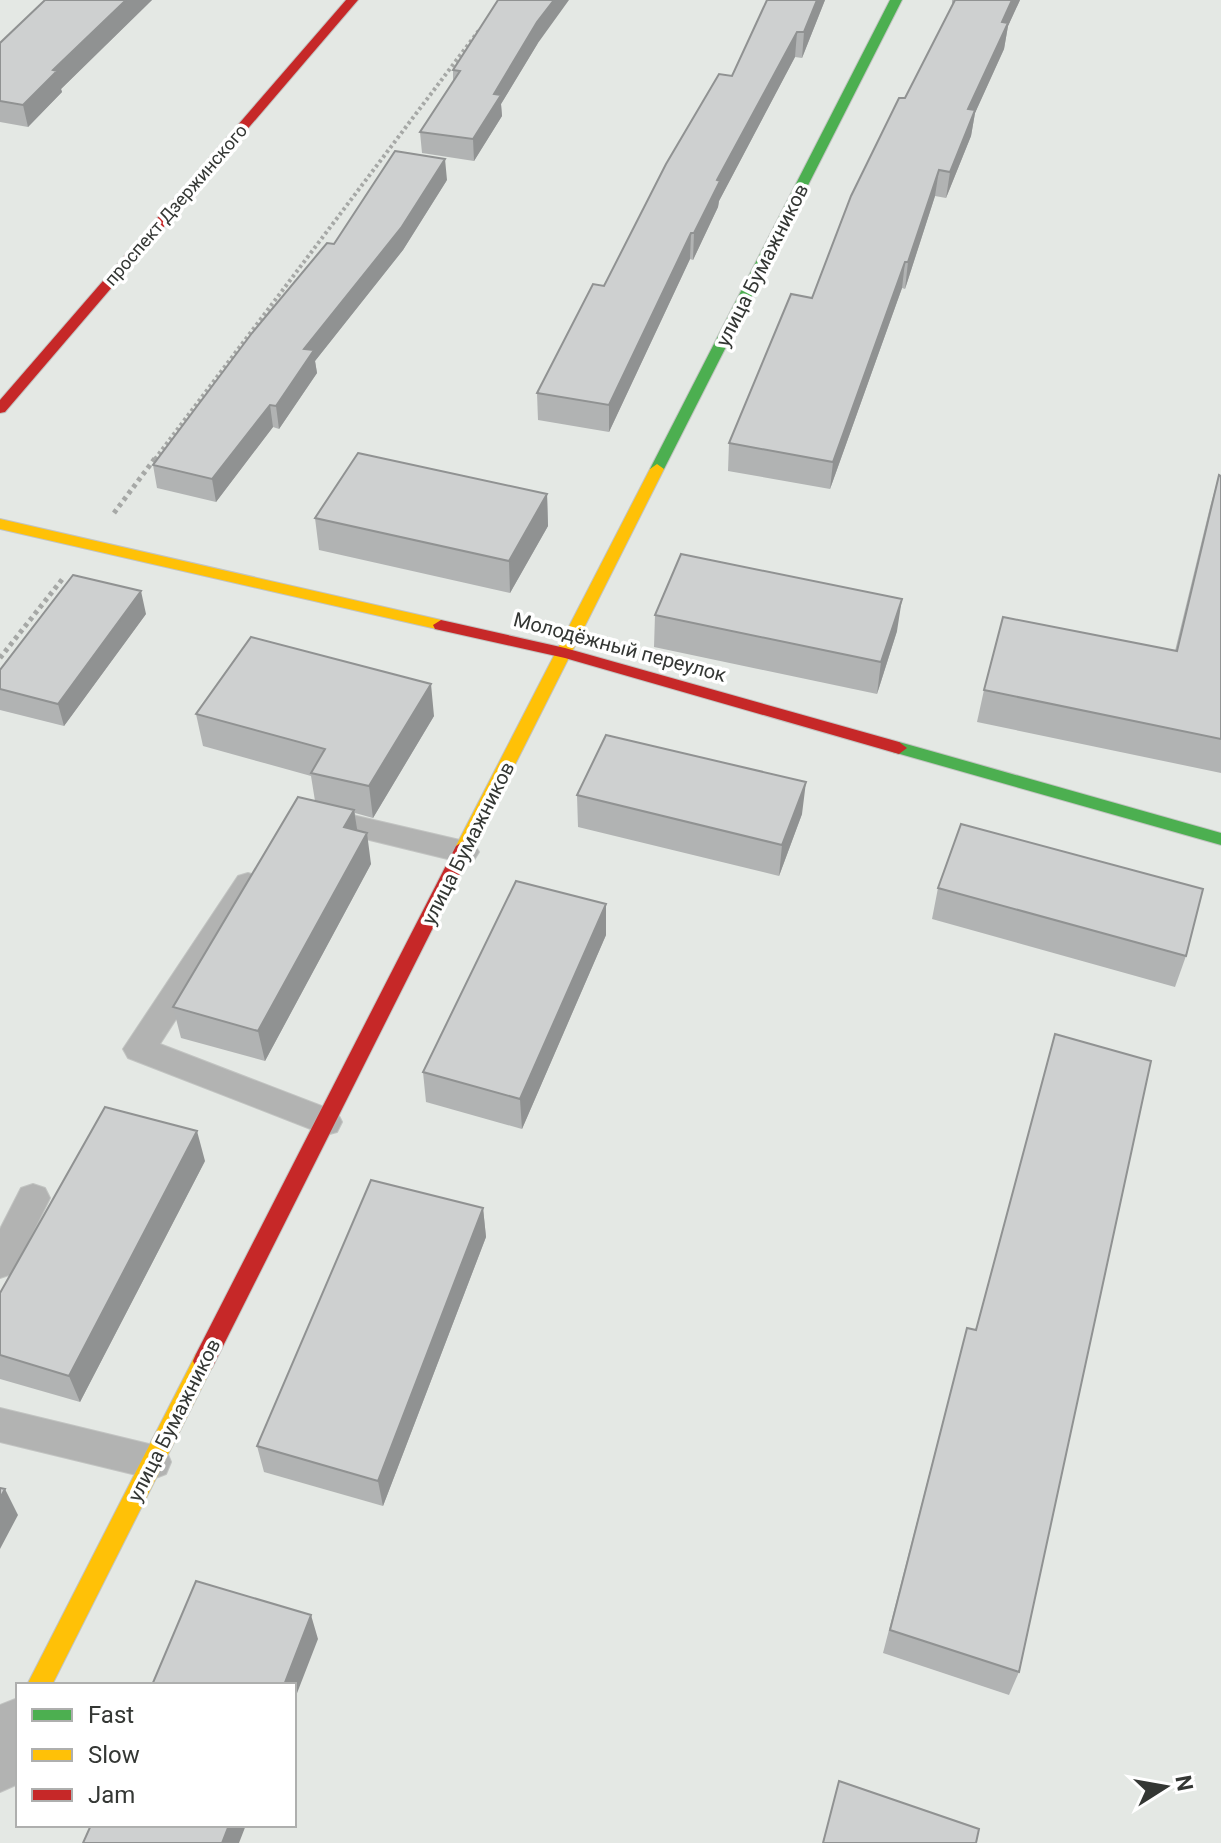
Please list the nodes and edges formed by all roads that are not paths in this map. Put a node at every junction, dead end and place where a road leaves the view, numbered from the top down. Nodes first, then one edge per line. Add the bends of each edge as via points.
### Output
1 (352, 0) edge
2 (896, 0) edge
3 (0, 409) edge
4 (0, 524) edge
5 (565, 653) junction
6 (287, 826) edge
7 (1221, 839) edge
8 (464, 852) junction
9 (261, 865) edge
10 (326, 1122) junction
11 (33, 1198) dead end
12 (0, 1263) edge
13 (0, 1425) edge
14 (153, 1462) junction
15 (40, 1683) edge
16 (16, 1731) edge
17 (0, 1762) edge

1 - 3 street, проспект Дзержинского
2 - 5 street, улица Бумажников
4 - 5 street, Молодёжный переулок
5 - 7 street, Молодёжный переулок
5 - 8 street, улица Бумажников
6 - 8 lane via 295,813
8 - 10 street, улица Бумажников
9 - 10 lane via 139,1049
10 - 14 street, улица Бумажников
11 - 12 lane
13 - 14 lane
14 - 15 street, улица Бумажников
16 - 17 street

